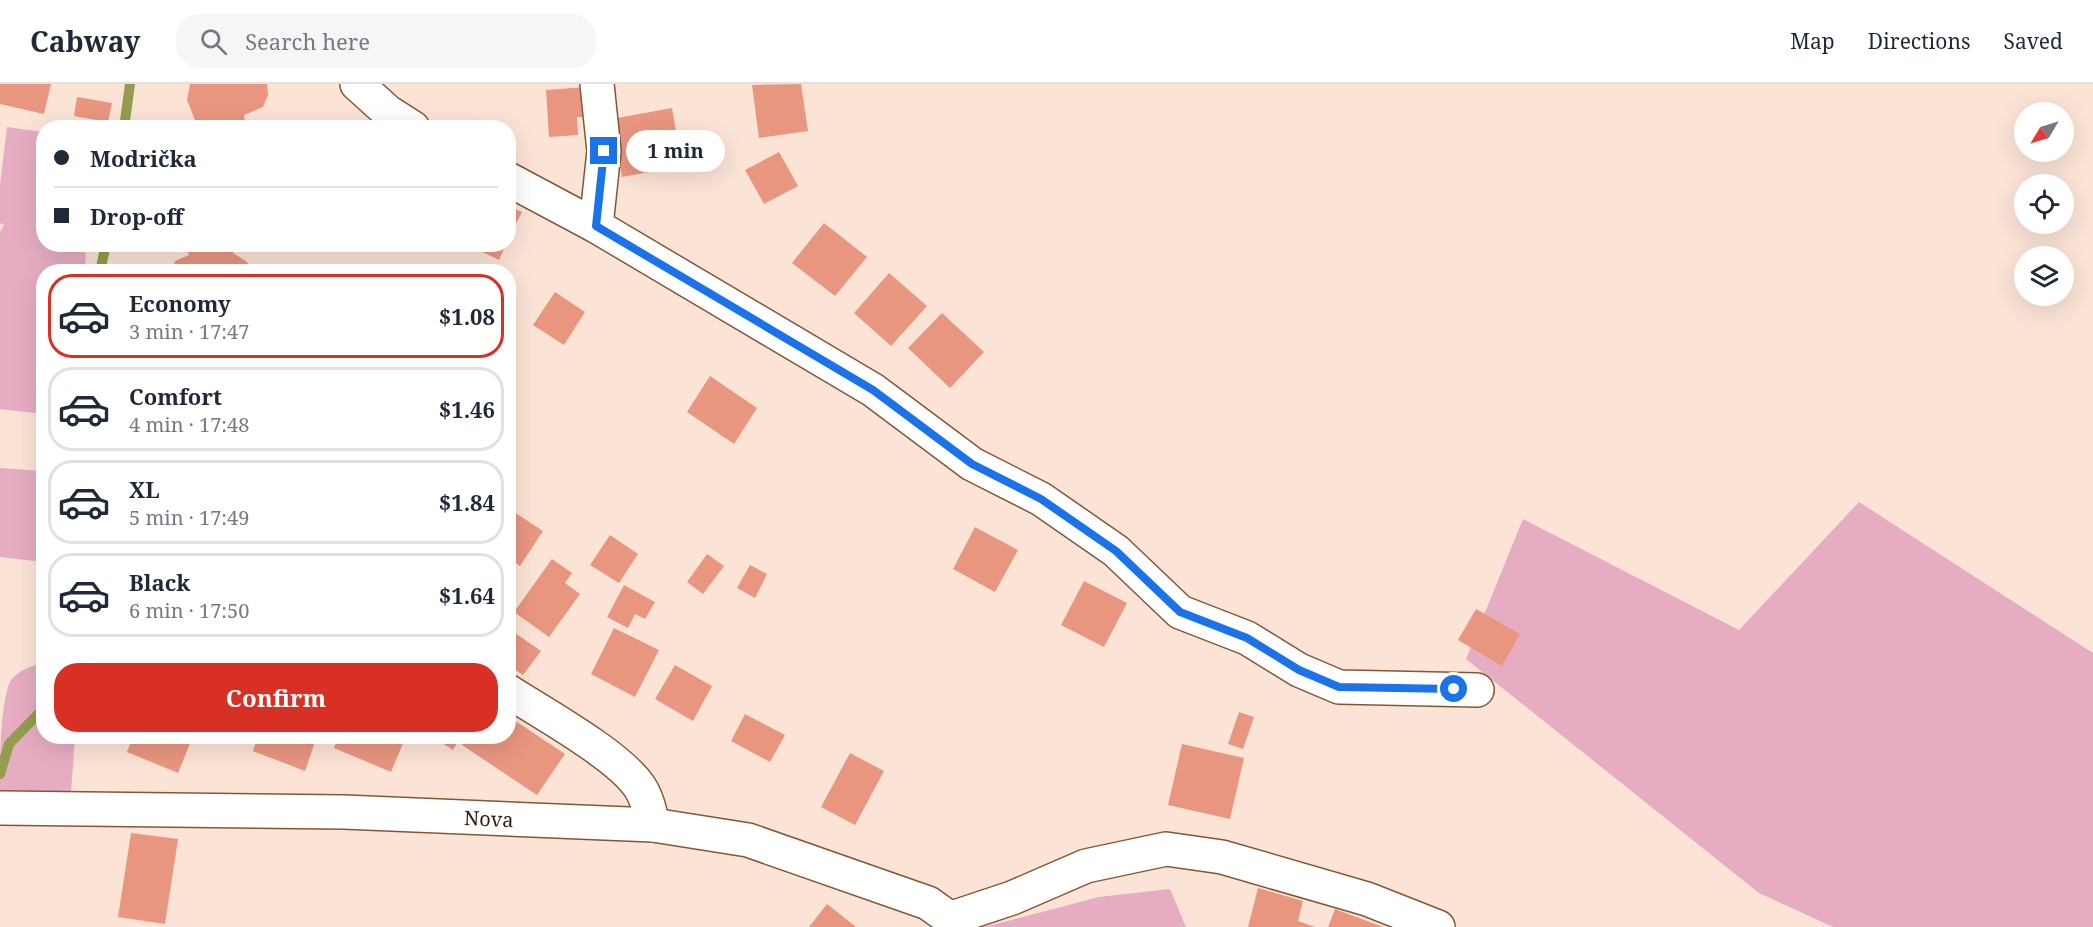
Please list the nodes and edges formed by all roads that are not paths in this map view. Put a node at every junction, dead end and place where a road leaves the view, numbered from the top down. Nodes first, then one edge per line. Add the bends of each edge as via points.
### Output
1 (357, 84) edge
2 (597, 84) edge
3 (400, 120) edge
4 (516, 183) edge
5 (596, 226) junction
6 (1477, 690) dead end
7 (516, 697) edge
8 (9, 808) edge
9 (653, 825) junction
10 (952, 923) edge
11 (1438, 927) edge

1 - 3 street
2 - 5 street via 604,151
4 - 5 street
5 - 6 street via 873,390 972,464 1041,499 1116,551 1180,612 1247,638 1299,670 1339,687
7 - 9 street via 570,730 627,773 639,786
8 - 9 street, Nova via 344,812
9 - 10 street, Nova via 748,840 928,903
10 - 11 street via 1086,866 1166,849 1233,860 1367,899

